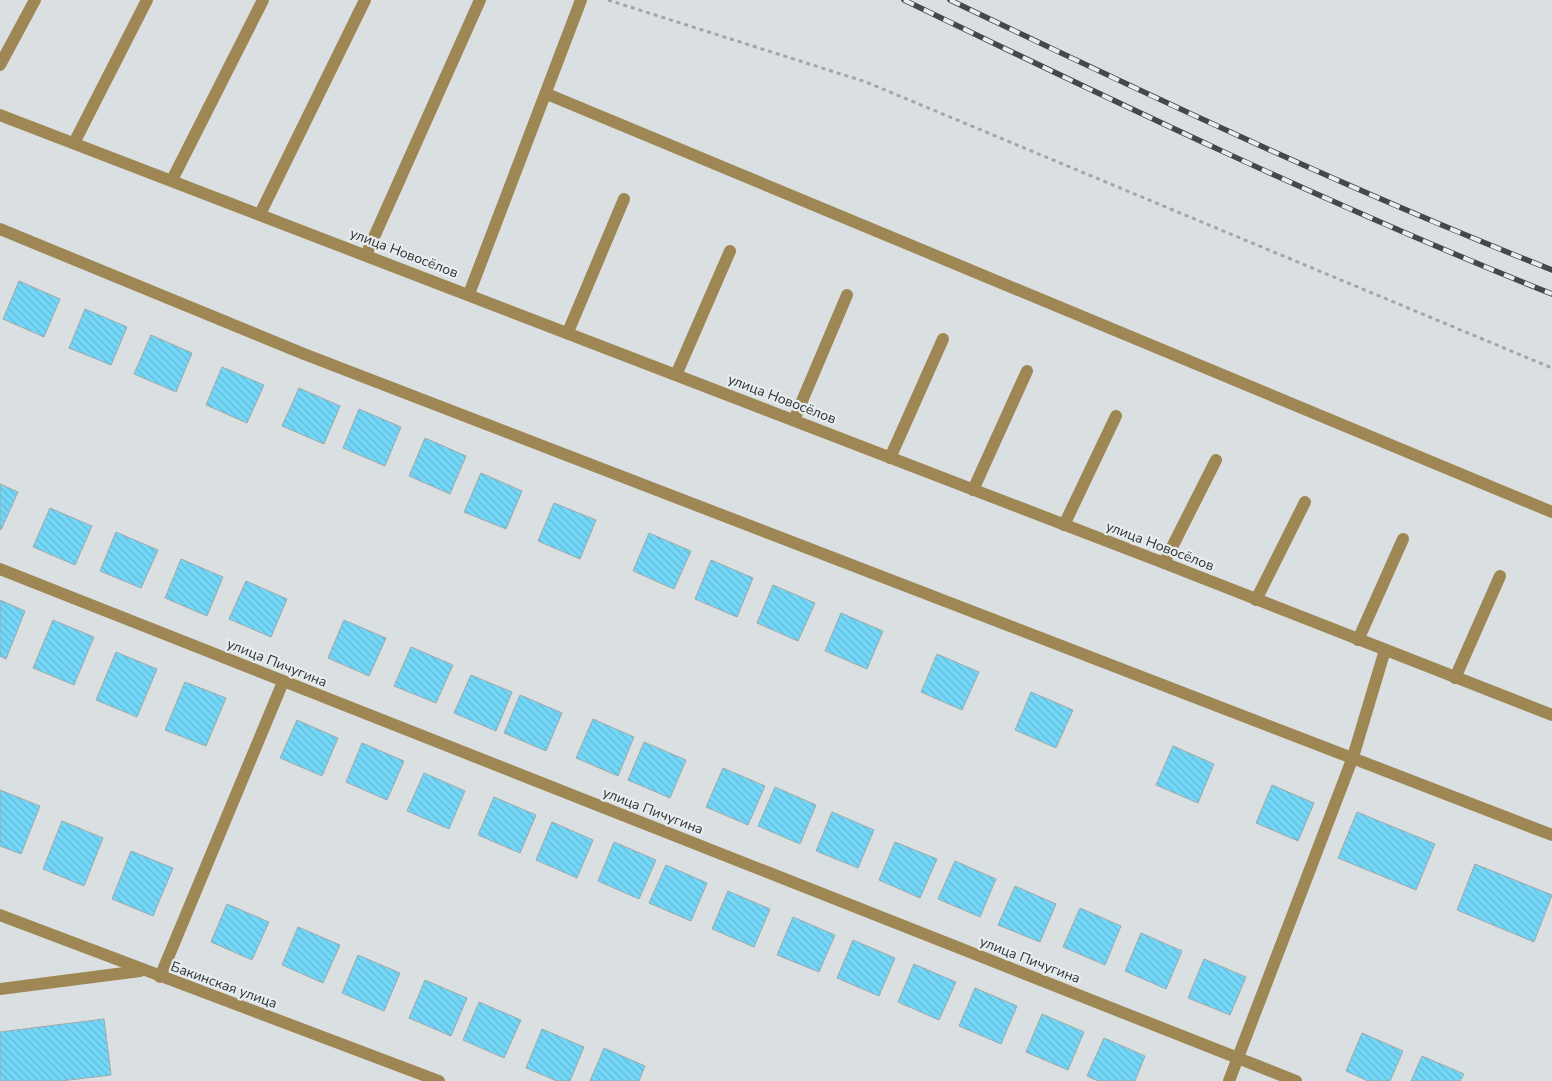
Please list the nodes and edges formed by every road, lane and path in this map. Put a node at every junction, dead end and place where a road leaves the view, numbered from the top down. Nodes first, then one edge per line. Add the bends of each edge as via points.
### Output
1 (35, 0) edge
2 (146, 0) edge
3 (263, 0) edge
4 (365, 0) edge
5 (480, 0) edge
6 (581, 0) edge
7 (608, 0) edge
8 (0, 65) edge
9 (547, 94) junction
10 (0, 114) edge
11 (74, 143) junction
12 (172, 180) junction
13 (624, 199) dead end
14 (260, 214) junction
15 (0, 228) edge
16 (730, 251) dead end
17 (366, 255) junction
18 (470, 294) junction
19 (847, 295) dead end
20 (568, 332) junction
21 (943, 339) dead end
22 (1552, 368) edge
23 (1027, 371) dead end
24 (676, 374) junction
25 (1116, 416) dead end
26 (794, 420) junction
27 (890, 458) junction
28 (1216, 460) dead end
29 (973, 490) junction
30 (1305, 502) dead end
31 (1552, 512) edge
32 (1064, 526) junction
33 (1403, 539) dead end
34 (1164, 562) junction
35 (0, 569) edge
36 (1500, 576) dead end
37 (1256, 600) junction
38 (1358, 640) junction
39 (1385, 650) junction
40 (1455, 678) junction
41 (283, 682) junction
42 (1551, 713) edge
43 (1353, 756) junction
44 (1552, 835) edge
45 (0, 915) edge
46 (142, 970) junction
47 (160, 977) junction
48 (0, 989) edge
49 (1238, 1058) junction
50 (439, 1081) edge
51 (1228, 1081) edge
52 (1296, 1081) edge

1 - 8 street
2 - 11 street
3 - 12 street
4 - 14 street
5 - 17 street
6 - 9 street
7 - 22 path via 866,82
9 - 18 street
9 - 31 street
10 - 11 street, улица Новосёлов
11 - 12 street, улица Новосёлов
12 - 14 street, улица Новосёлов
13 - 20 street
14 - 17 street, улица Новосёлов
15 - 43 street via 304,354
16 - 24 street
17 - 18 street, улица Новосёлов
18 - 20 street, улица Новосёлов
19 - 26 street
20 - 24 street, улица Новосёлов
21 - 27 street
23 - 29 street
24 - 26 street, улица Новосёлов
25 - 32 street
26 - 27 street, улица Новосёлов
27 - 29 street, улица Новосёлов
28 - 34 street
29 - 32 street, улица Новосёлов
30 - 37 street
32 - 34 street, улица Новосёлов
33 - 38 street
34 - 37 street, улица Новосёлов
35 - 41 street, улица Пичугина
36 - 40 street
37 - 38 street, улица Новосёлов
38 - 39 street, улица Новосёлов
39 - 40 street, улица Новосёлов
39 - 43 street
40 - 42 street, улица Новосёлов
41 - 47 street
41 - 49 street, улица Пичугина
43 - 44 street
43 - 49 street
45 - 46 street, Бакинская улица
46 - 47 street, Бакинская улица
46 - 48 street
47 - 50 street, Бакинская улица
49 - 51 street
49 - 52 street, улица Пичугина

